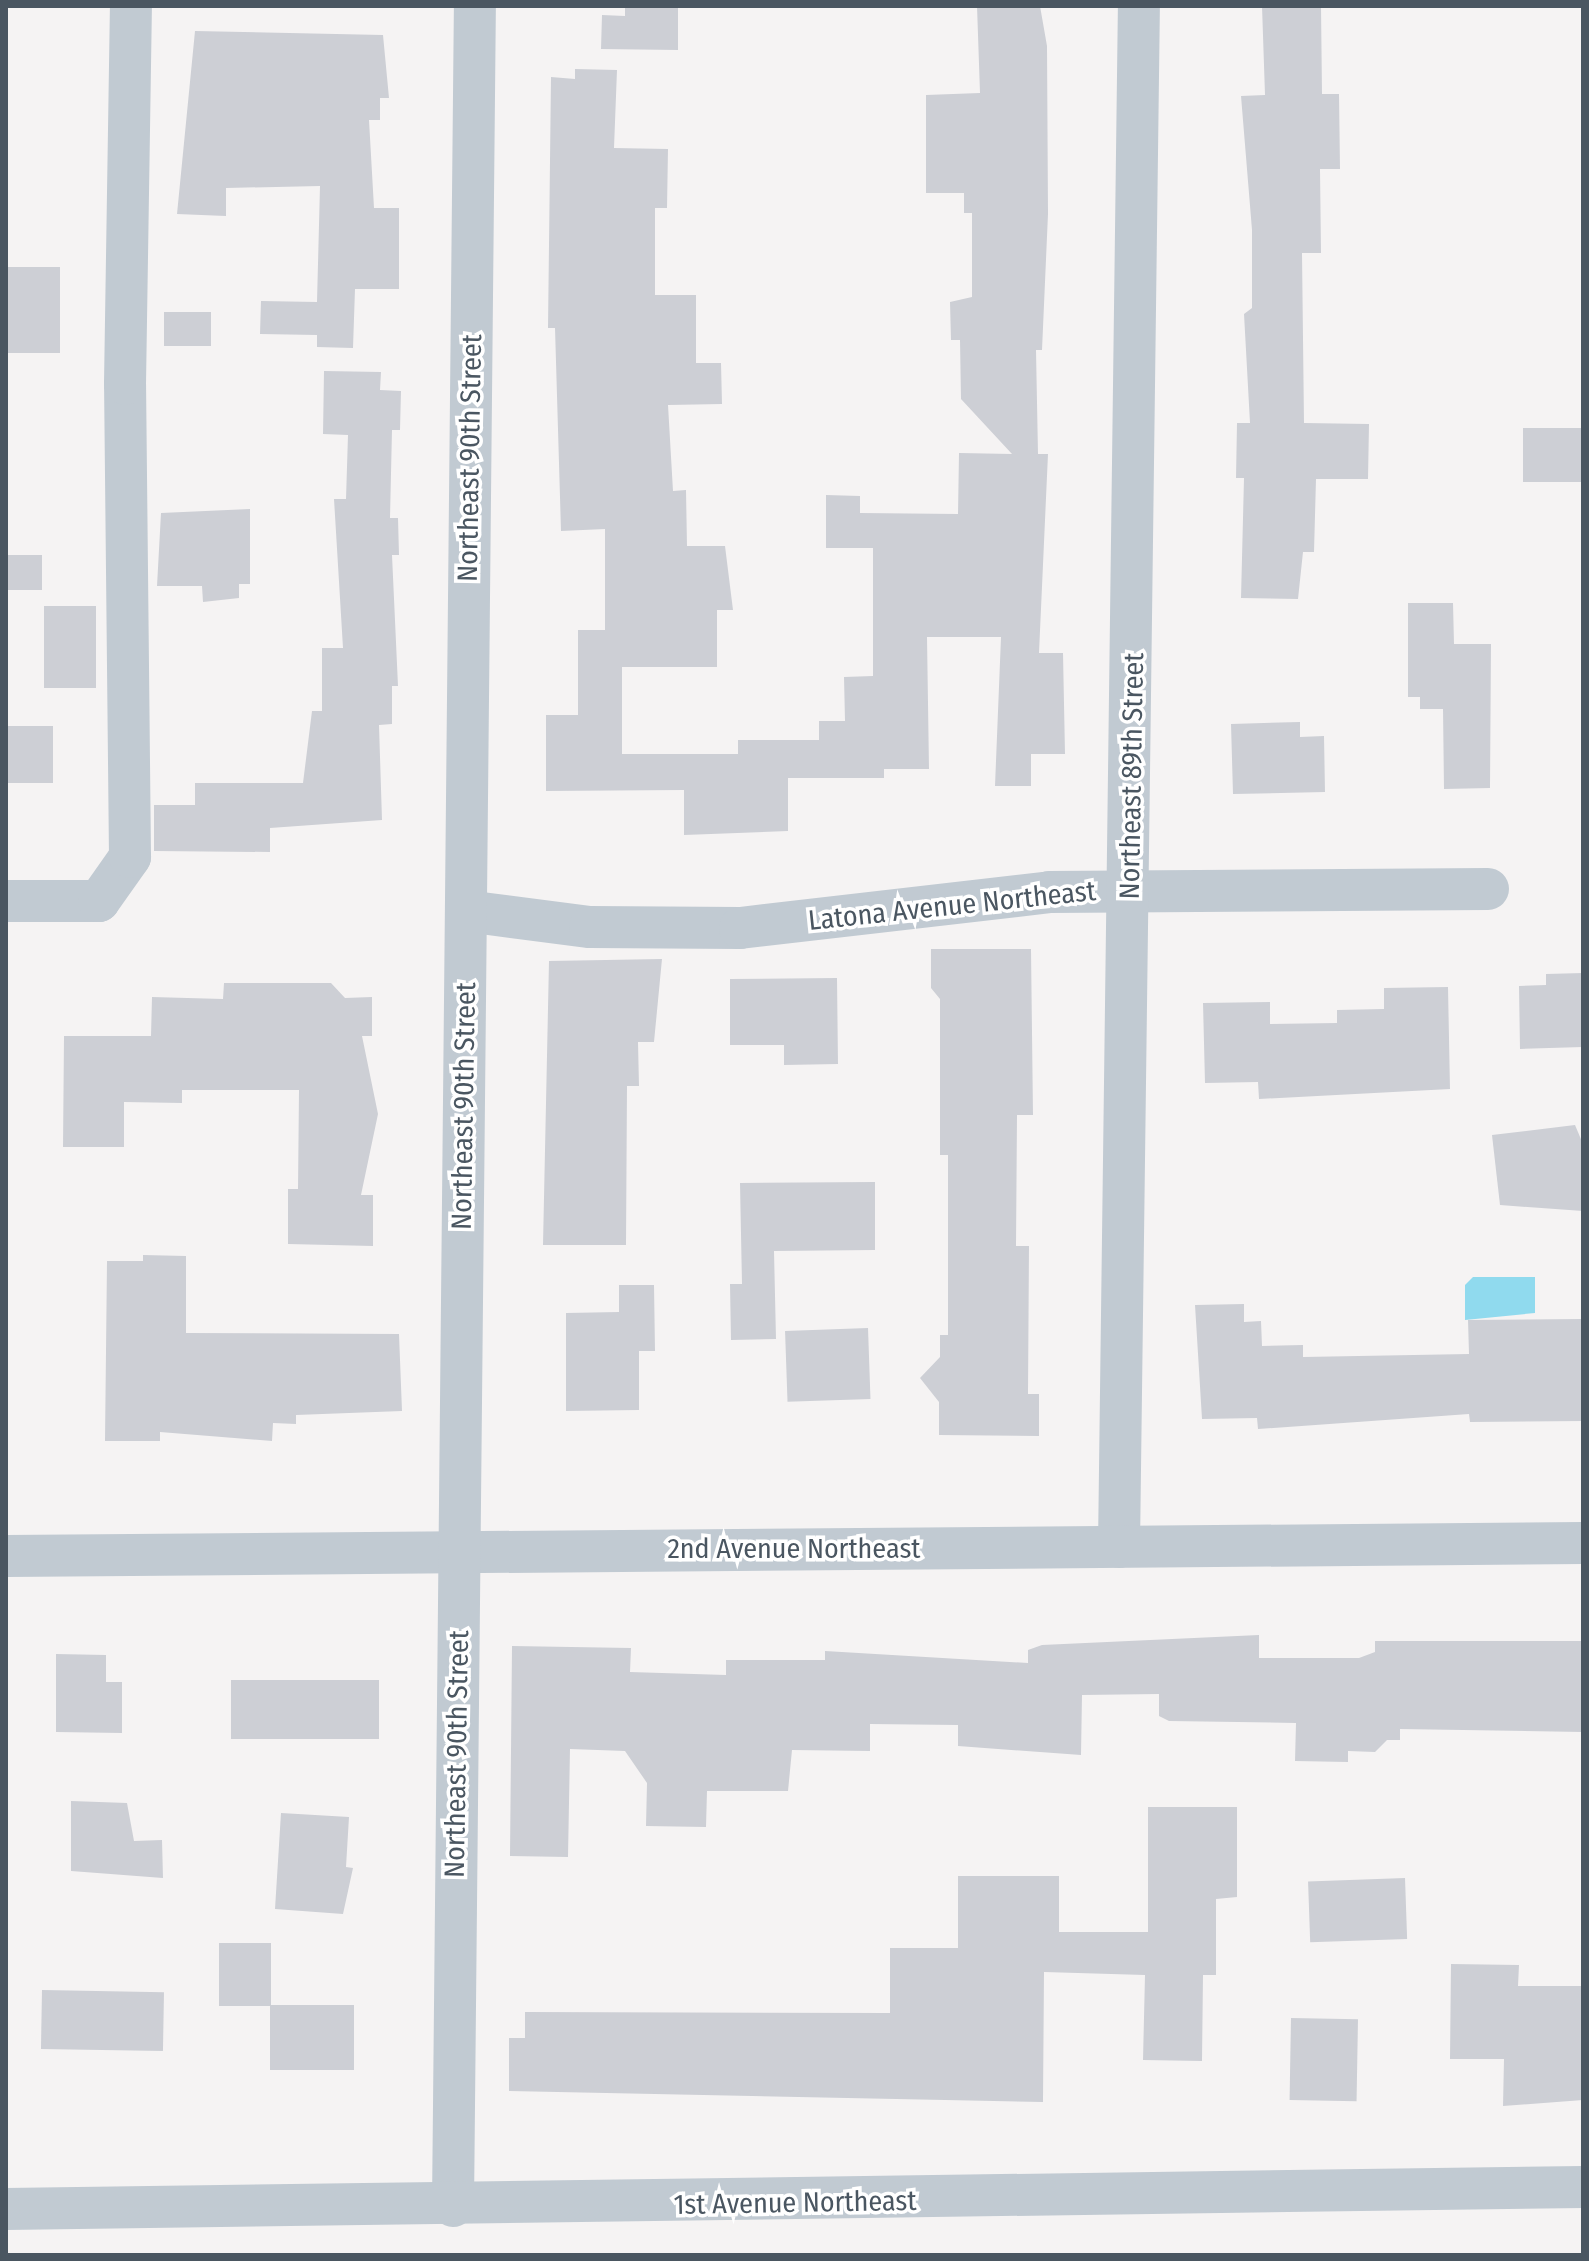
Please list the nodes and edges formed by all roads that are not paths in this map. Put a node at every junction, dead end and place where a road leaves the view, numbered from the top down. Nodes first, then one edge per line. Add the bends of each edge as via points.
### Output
1 (131, 6) edge
2 (475, 6) edge
3 (1139, 6) edge
4 (1488, 889) dead end
5 (1131, 891) junction
6 (6, 901) edge
7 (466, 911) junction
8 (1583, 1543) edge
9 (1119, 1547) junction
10 (460, 1552) junction
11 (6, 1556) edge
12 (1583, 2187) edge
13 (453, 2206) junction
14 (6, 2209) edge

1 - 6 street via 125,384 130,857 99,901
2 - 7 street, Northeast 90th Street
3 - 5 street, Northeast 89th Street
4 - 5 street, Latona Avenue Northeast
5 - 7 street, Latona Avenue Northeast via 1034,893 740,928 590,927
5 - 9 street, Northeast 89th Street
7 - 10 street, Northeast 90th Street
8 - 9 street, 2nd Avenue Northeast
9 - 10 street, 2nd Avenue Northeast
10 - 11 street, 2nd Avenue Northeast
10 - 13 street, Northeast 90th Street
12 - 13 street, 1st Avenue Northeast
13 - 14 street, 1st Avenue Northeast

